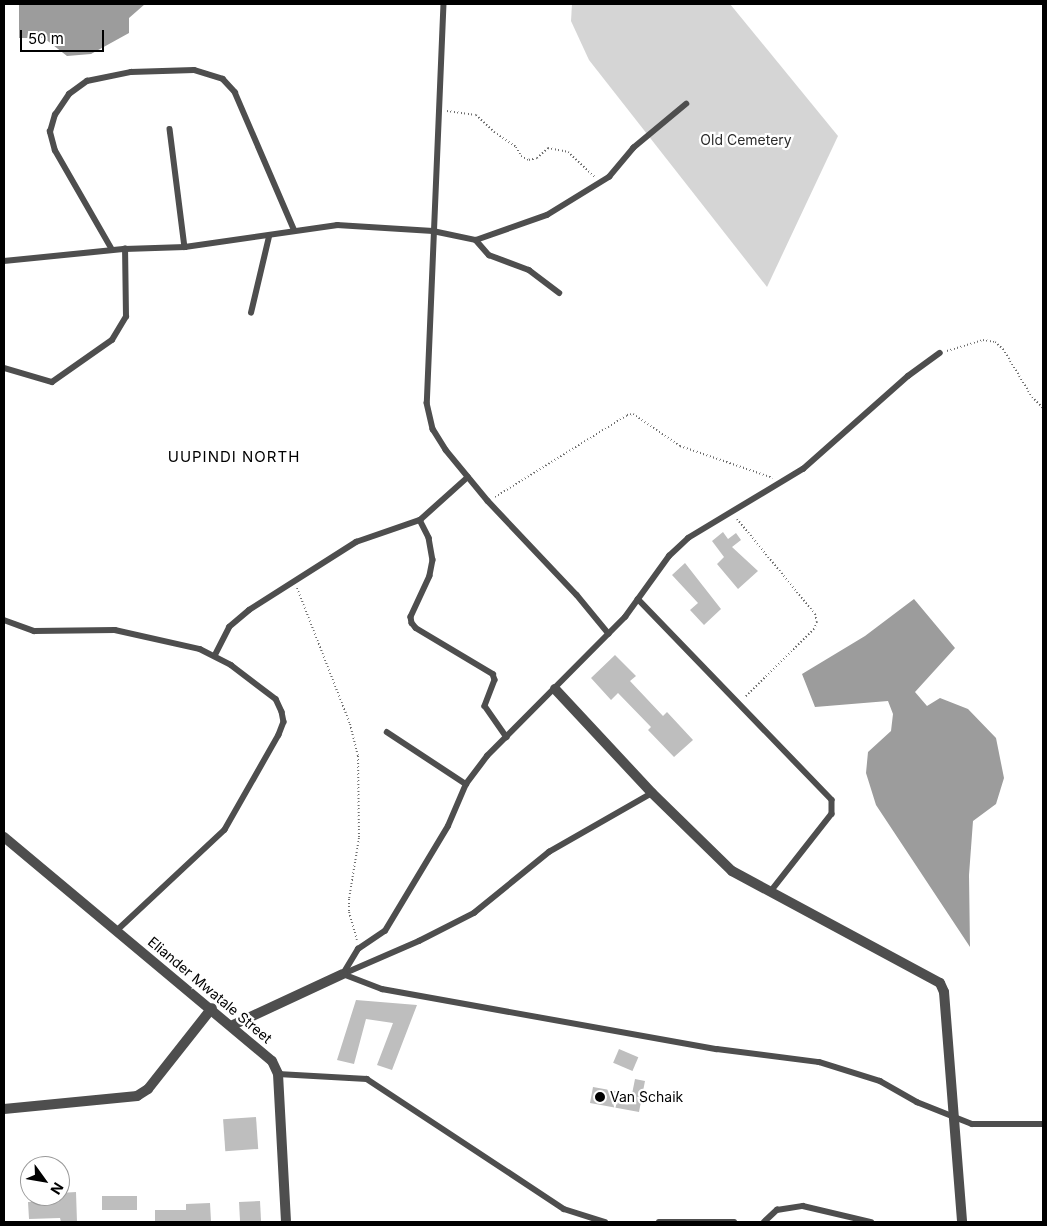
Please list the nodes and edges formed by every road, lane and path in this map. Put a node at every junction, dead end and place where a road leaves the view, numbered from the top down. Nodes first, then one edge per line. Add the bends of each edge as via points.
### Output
1 (444, 4) edge
2 (686, 104) dead end
3 (439, 110) junction
4 (170, 129) dead end
5 (600, 182) junction
6 (295, 231) junction
7 (433, 232) junction
8 (268, 237) junction
9 (476, 240) junction
10 (185, 247) junction
11 (125, 249) junction
12 (112, 250) junction
13 (4, 261) edge
14 (559, 293) dead end
15 (251, 313) dead end
16 (940, 353) joint
17 (4, 368) edge
18 (1043, 408) edge
19 (468, 477) junction
20 (783, 481) junction
21 (488, 501) junction
22 (731, 512) junction
23 (420, 520) junction
24 (294, 581) junction
25 (638, 599) junction
26 (4, 620) edge
27 (609, 634) junction
28 (215, 655) junction
29 (555, 689) junction
30 (739, 702) junction
31 (387, 732) dead end
32 (507, 737) junction
33 (466, 784) junction
34 (652, 793) junction
35 (4, 837) edge
36 (770, 893) junction
37 (118, 931) junction
38 (358, 949) junction
39 (343, 974) junction
40 (212, 1008) junction
41 (232, 1025) junction
42 (278, 1074) junction
43 (4, 1109) edge
44 (953, 1119) junction
45 (1043, 1124) edge
46 (286, 1222) edge
47 (605, 1222) edge
48 (659, 1222) edge
49 (734, 1222) edge
50 (764, 1222) edge
51 (871, 1222) edge
52 (962, 1222) edge

1 - 3 lane
2 - 5 lane via 662,122
3 - 5 path via 476,115 529,160 548,148 568,152
3 - 7 lane
4 - 10 lane
5 - 9 lane via 547,215
6 - 7 lane via 337,225
6 - 8 lane
6 - 12 lane via 234,92 223,79 194,70 131,72 87,81 69,94 55,115 50,132 55,151
7 - 9 lane
7 - 19 lane via 427,403 433,429
8 - 10 lane
8 - 15 lane
9 - 14 lane via 489,255 529,270
10 - 11 lane
11 - 12 lane
11 - 17 lane via 126,317 112,340 52,382
12 - 13 lane
16 - 18 path via 983,340 995,342
16 - 20 lane via 908,376 829,449
19 - 21 lane
19 - 23 lane
20 - 21 path via 680,446 633,414
20 - 22 lane
21 - 27 lane via 577,595
22 - 25 lane via 688,538
22 - 30 path via 815,614 816,622 814,629
23 - 24 lane via 356,542
23 - 32 lane via 429,538 433,560 430,576 410,617 412,623 493,674 495,680 485,706
24 - 28 lane via 236,619 223,636
24 - 38 path via 350,724 358,756 359,838 349,905
25 - 27 lane
25 - 30 lane
26 - 28 lane via 34,631 134,632
27 - 29 lane
28 - 37 lane via 276,699 284,722 280,735 225,830
29 - 32 lane
29 - 34 street
30 - 36 lane via 832,800 834,807
31 - 33 lane
32 - 33 lane via 487,756
33 - 38 lane via 448,826 385,931
34 - 36 street via 713,856 732,872
34 - 39 lane via 549,852 474,913 420,941
35 - 37 street, Eliander Mwatale Street
36 - 44 street via 940,983 945,1002
37 - 40 street, Eliander Mwatale Street
38 - 39 lane
39 - 41 street
39 - 44 lane via 382,989 716,1049 819,1062 880,1081
40 - 41 street, Eliander Mwatale Street
40 - 43 street via 148,1089 137,1096
41 - 42 street, Eliander Mwatale Street via 272,1060
42 - 46 street
42 - 47 lane via 367,1079 564,1209
44 - 45 lane via 972,1124
44 - 52 street
48 - 49 lane
50 - 51 lane via 778,1210 803,1206

